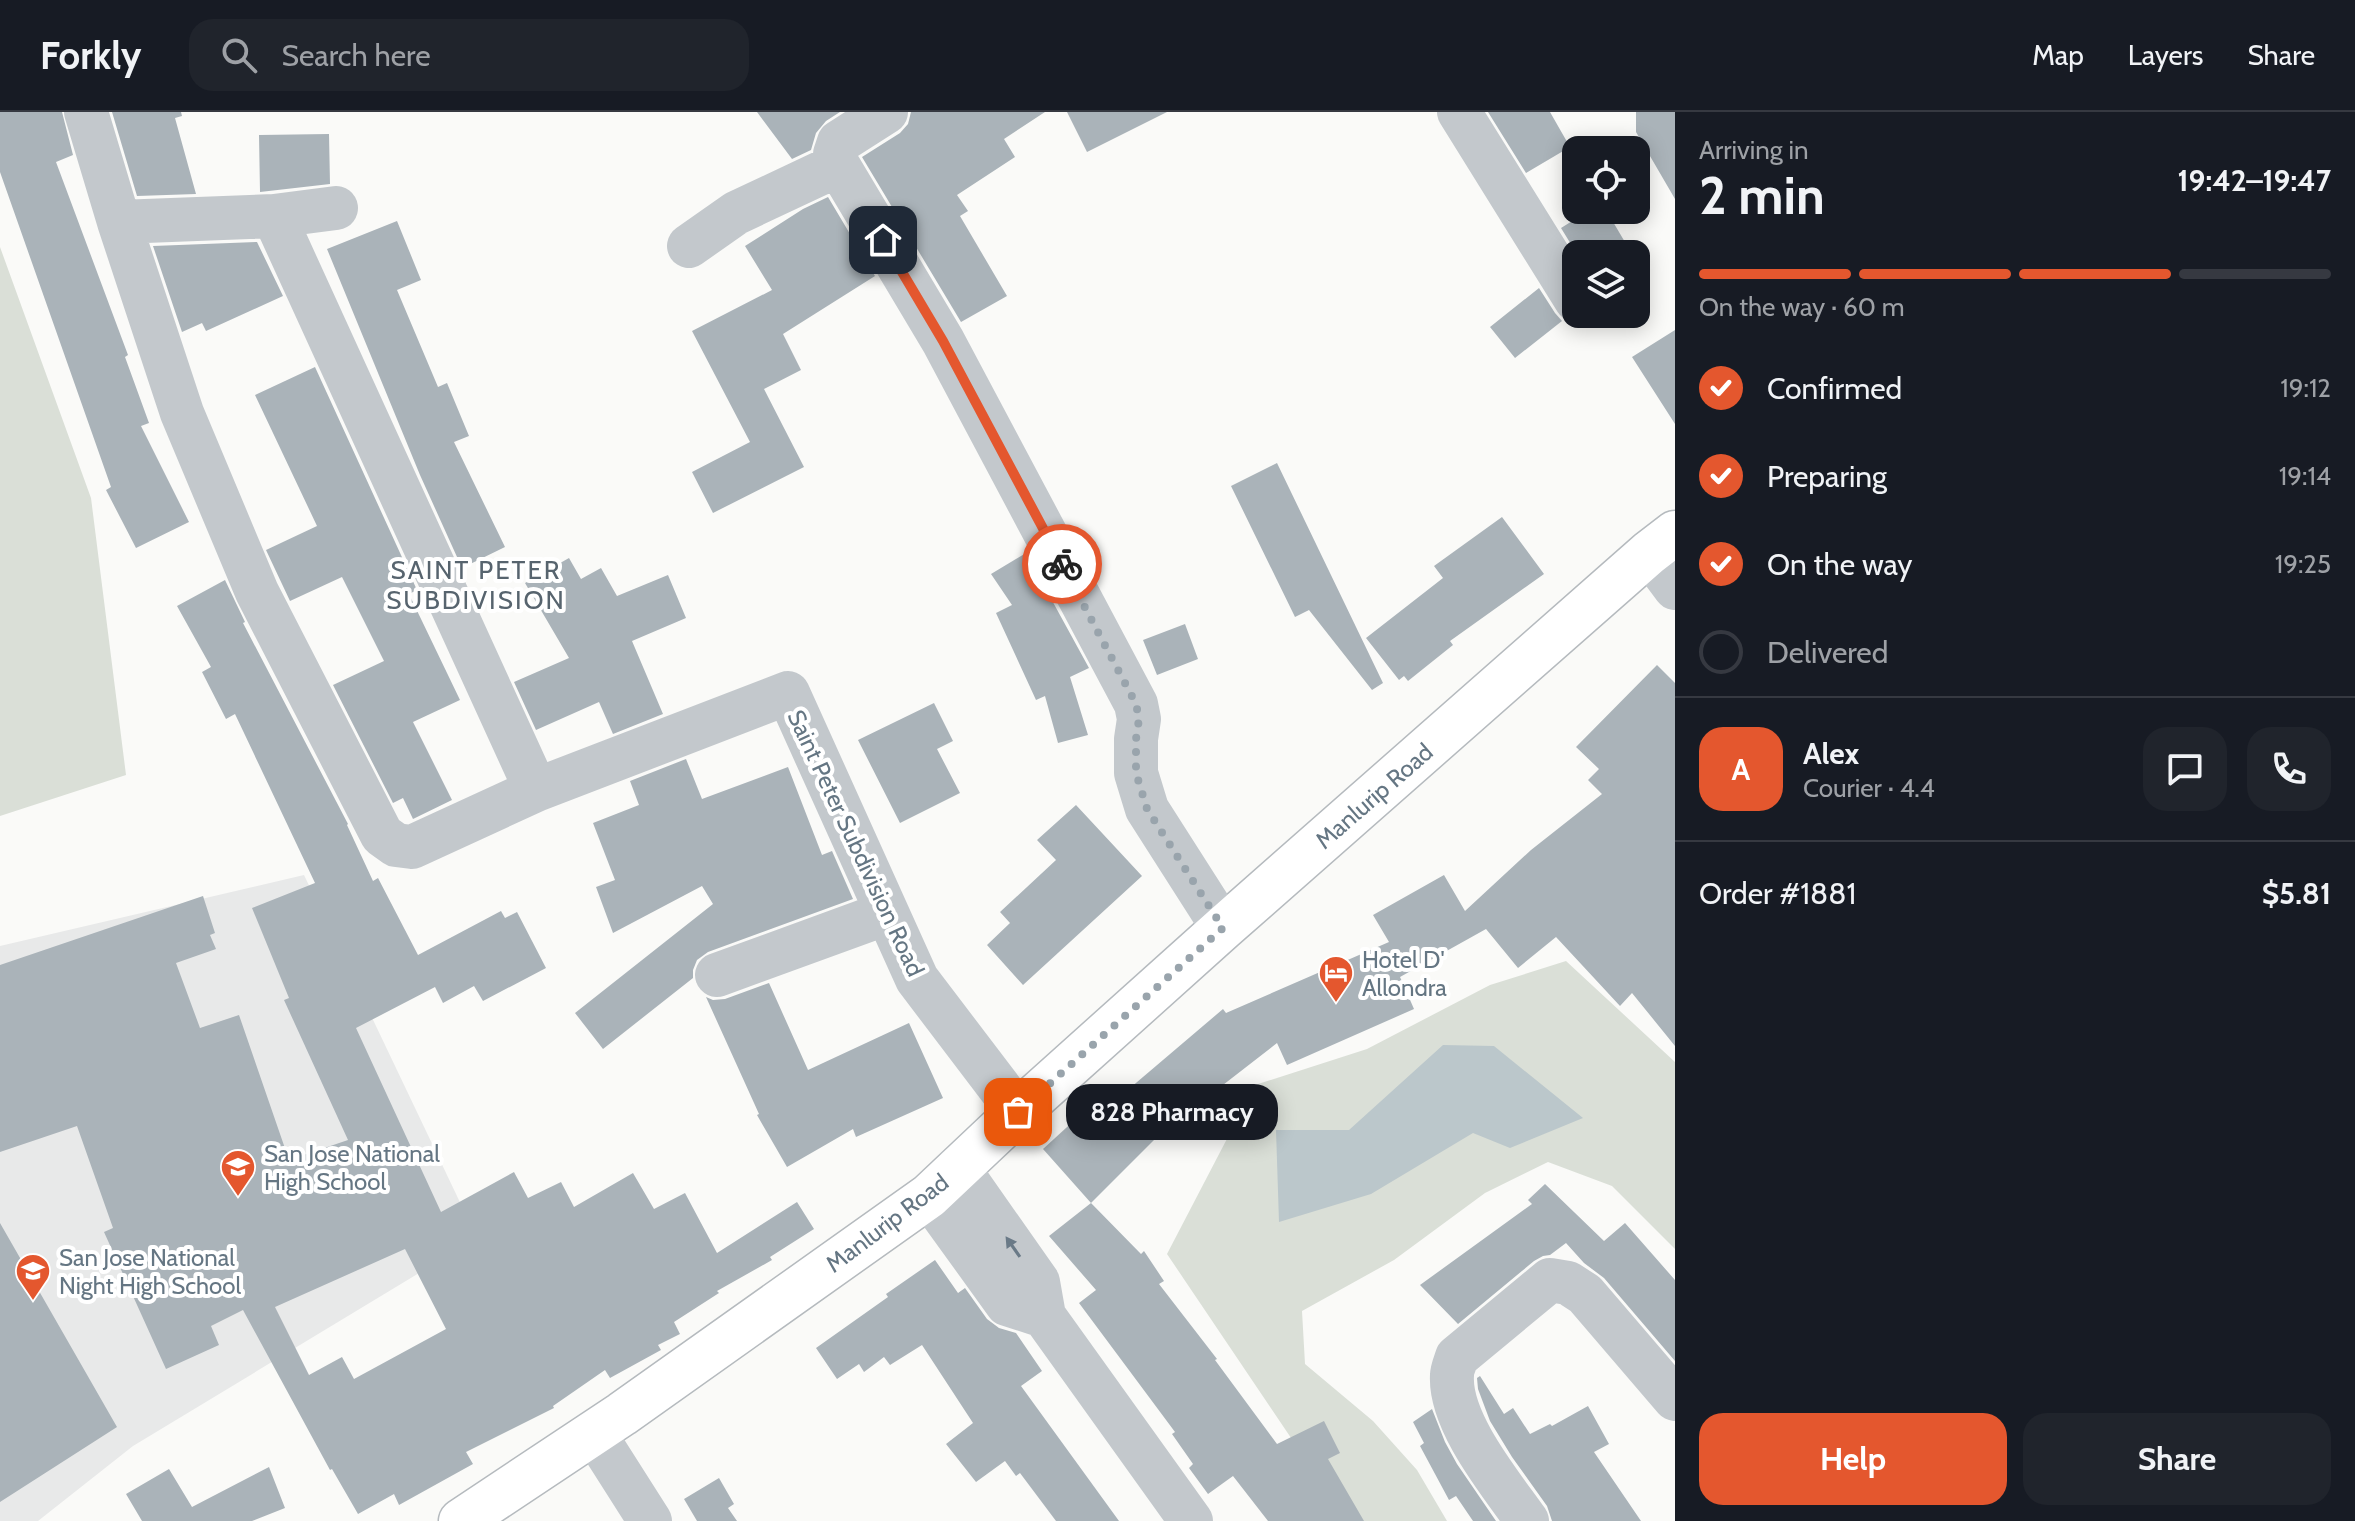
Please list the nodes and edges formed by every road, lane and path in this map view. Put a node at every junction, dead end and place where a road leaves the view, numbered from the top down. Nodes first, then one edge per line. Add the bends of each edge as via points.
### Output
1 (86, 112) edge
2 (886, 112) edge
3 (1459, 112) edge
4 (838, 165) junction
5 (336, 208) dead end
6 (274, 216) junction
7 (119, 222) junction
8 (689, 246) dead end
9 (1562, 278) edge
10 (1662, 543) edge
11 (1675, 588) edge
12 (536, 790) junction
13 (887, 913) junction
14 (1223, 928) junction
15 (717, 975) dead end
16 (1018, 1112) junction
17 (943, 1182) junction
18 (1675, 1399) edge
19 (594, 1433) junction
20 (461, 1521) edge
21 (650, 1521) edge
22 (1191, 1521) edge
23 (1527, 1521) edge

1 - 7 street
2 - 4 street via 839,142
3 - 9 street
4 - 8 street via 736,213
4 - 14 street via 943,341 1136,704 1136,773 1147,809
5 - 6 street
6 - 7 street
6 - 12 street
7 - 12 street, Saint Peter Subdivision Road via 182,413 257,592 382,835 396,845 412,847
10 - 11 street
10 - 14 main road, Manlurip Road
12 - 13 street, Saint Peter Subdivision Road via 788,693
13 - 15 street
13 - 16 street, Saint Peter Subdivision Road via 917,979
14 - 16 main road, Manlurip Road
16 - 17 main road, Manlurip Road
17 - 19 main road, Manlurip Road
17 - 22 street via 1038,1282 1044,1316
18 - 23 street via 1585,1294 1550,1280 1457,1357 1452,1374 1454,1400 1472,1442
19 - 20 main road, Manlurip Road
19 - 21 street

